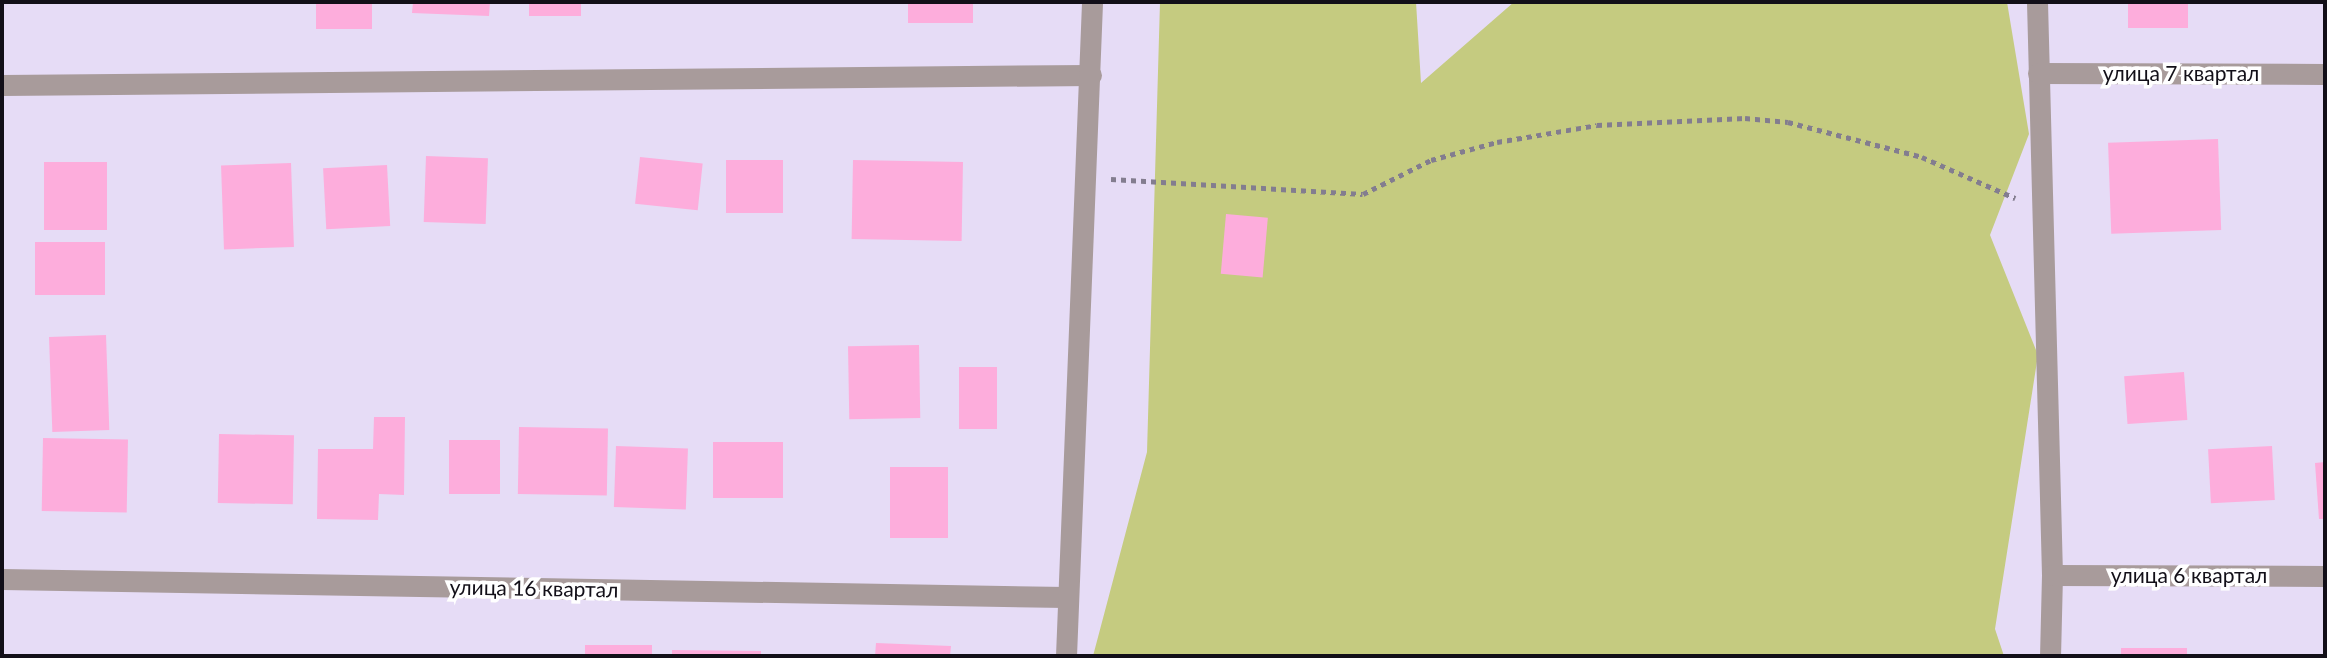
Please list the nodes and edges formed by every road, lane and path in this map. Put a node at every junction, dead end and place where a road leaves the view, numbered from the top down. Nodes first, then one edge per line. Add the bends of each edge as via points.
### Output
1 (1092, 2) edge
2 (2037, 2) edge
3 (2038, 73) junction
4 (2325, 74) edge
5 (1091, 75) junction
6 (2, 85) edge
7 (1086, 178) junction
8 (2042, 209) junction
9 (2052, 575) junction
10 (2325, 576) edge
11 (2, 579) edge
12 (1066, 597) junction
13 (1066, 656) edge
14 (2050, 656) edge

1 - 5 street
2 - 3 street
3 - 4 street, улица 7 квартал
3 - 8 street
5 - 6 street
5 - 7 street
7 - 8 path via 1363,194 1431,160 1497,142 1597,125 1745,118 1788,122 1923,157
7 - 12 street
8 - 9 street
9 - 10 street, улица 6 квартал
9 - 14 street
11 - 12 street, улица 16 квартал
12 - 13 street

